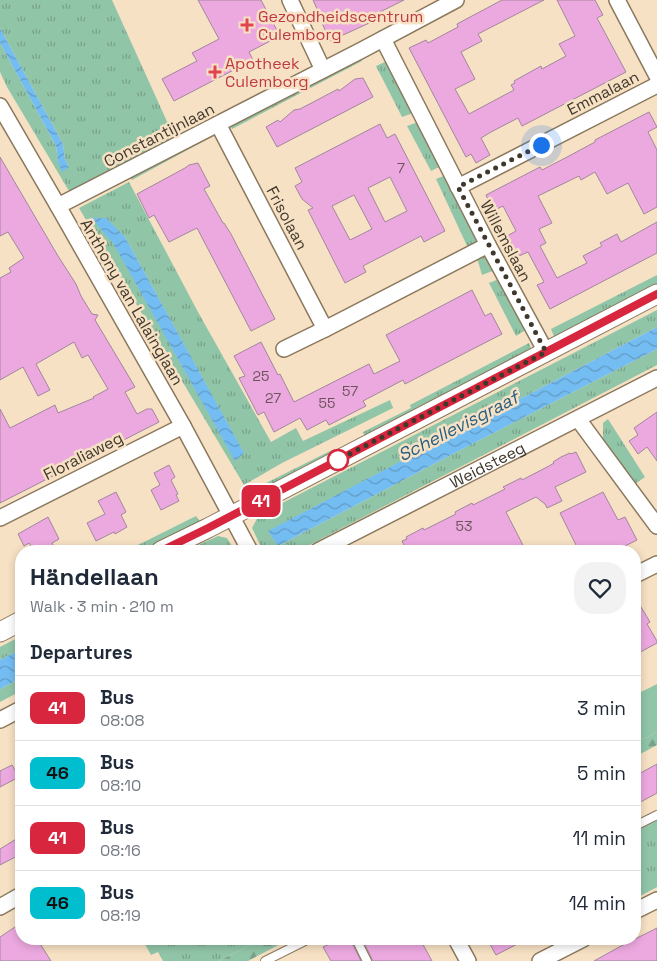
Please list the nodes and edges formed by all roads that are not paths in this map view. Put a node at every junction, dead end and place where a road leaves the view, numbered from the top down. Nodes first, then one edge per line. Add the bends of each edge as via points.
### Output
1 (290, 0) edge
2 (456, 0) edge
3 (617, 0) edge
4 (383, 39) junction
5 (323, 70) junction
6 (657, 76) edge
7 (657, 85) edge
8 (0, 106) edge
9 (218, 124) junction
10 (458, 187) junction
11 (58, 206) junction
12 (488, 245) junction
13 (657, 294) edge
14 (325, 329) junction
15 (284, 349) dead end
16 (546, 352) junction
17 (657, 378) edge
18 (578, 419) junction
19 (183, 426) junction
20 (231, 516) junction
21 (0, 518) edge
22 (657, 526) edge
23 (173, 545) edge
24 (247, 545) edge
25 (330, 545) edge
26 (657, 564) edge
27 (641, 572) edge
28 (15, 624) edge
29 (0, 632) edge
30 (15, 712) edge
31 (0, 720) edge
32 (657, 814) edge
33 (641, 823) edge
34 (15, 899) edge
35 (657, 900) edge
36 (0, 906) edge
37 (641, 908) edge
38 (298, 945) edge
39 (359, 945) edge
40 (459, 945) edge
41 (558, 945) edge
42 (265, 961) edge
43 (367, 961) edge
44 (468, 961) edge
45 (540, 961) edge

1 - 5 street
2 - 4 street, Constantijnlaan
3 - 6 street
4 - 5 street, Constantijnlaan
4 - 10 street, Willemslaan
5 - 9 street, Constantijnlaan
7 - 10 street, Emmalaan
8 - 11 street, Anthony van Lalainglaan
9 - 11 street, Constantijnlaan
9 - 14 street, Frisolaan
10 - 12 street, Willemslaan
11 - 19 street, Anthony van Lalainglaan
12 - 14 street
12 - 16 street, Willemslaan
13 - 16 street
14 - 15 street
16 - 20 street
17 - 18 street, Weidsteeg
18 - 22 street
18 - 25 street, Weidsteeg
19 - 20 street, Anthony van Lalainglaan
19 - 21 street, Floraliaweg
20 - 23 street
20 - 24 street, Anthony van Lalainglaan
26 - 27 street
28 - 29 street
30 - 31 street
32 - 33 lane
34 - 36 street
35 - 37 street
38 - 42 lane
39 - 43 lane
40 - 44 street
41 - 45 street

